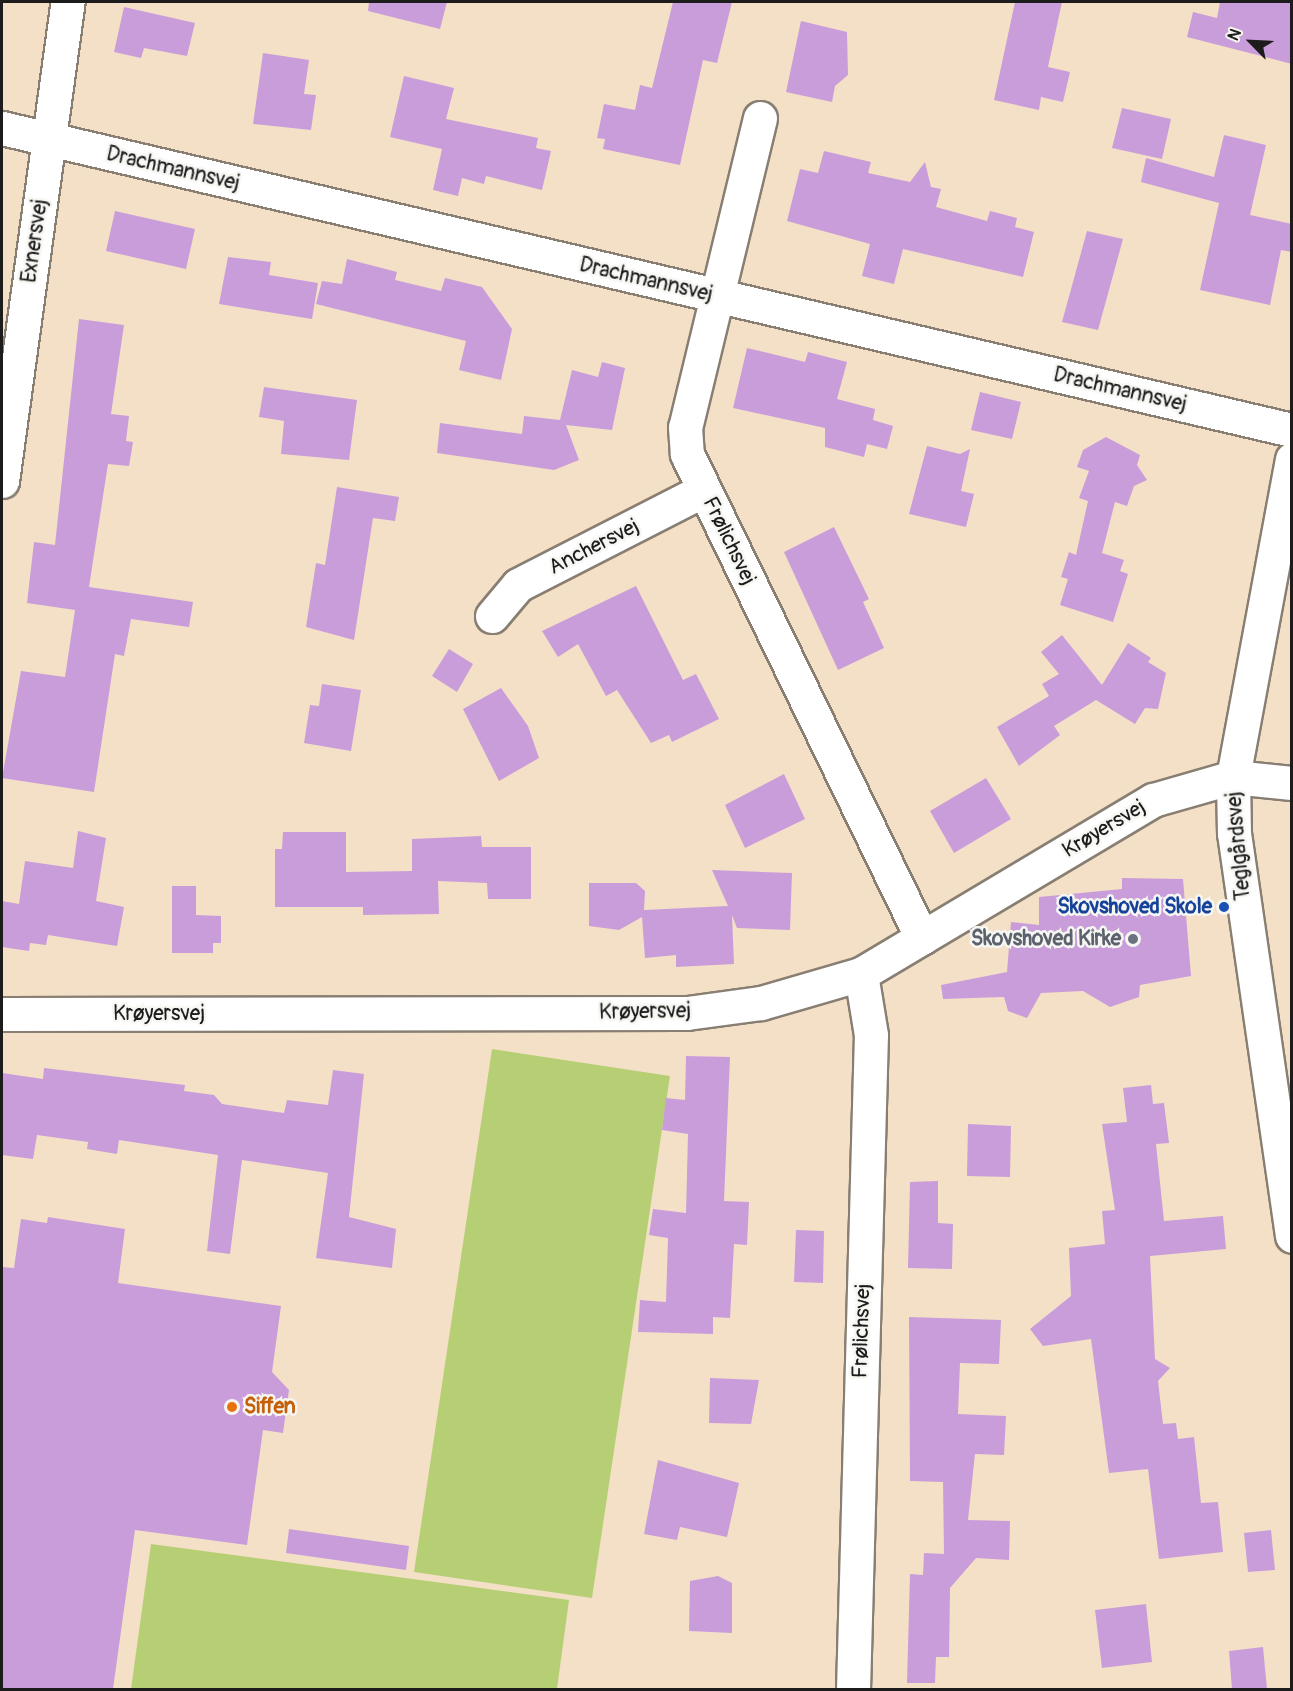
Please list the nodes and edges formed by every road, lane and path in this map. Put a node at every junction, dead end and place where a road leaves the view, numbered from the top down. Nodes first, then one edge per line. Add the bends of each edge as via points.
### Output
1 (68, 2) edge
2 (760, 118) dead end
3 (2, 128) edge
4 (49, 140) junction
5 (717, 296) junction
6 (1292, 430) edge
7 (1292, 459) edge
8 (2, 481) edge
9 (704, 490) junction
10 (492, 616) dead end
11 (1233, 777) junction
12 (1292, 783) edge
13 (922, 938) junction
14 (861, 974) junction
15 (2, 1014) edge
16 (1292, 1236) edge
17 (853, 1689) edge

1 - 4 street, Exnersvej
2 - 5 street, Frølichsvej
3 - 4 street, Drachmannsvej
4 - 5 street, Drachmannsvej
4 - 8 street, Exnersvej
5 - 6 street, Drachmannsvej
5 - 9 street, Frølichsvej via 686,427 687,454
7 - 11 street, Teglgårdsvej
9 - 10 street, Anchersvej via 518,585
9 - 13 street, Frølichsvej
11 - 12 street
11 - 13 street, Krøyersvej via 1153,800
11 - 16 street, Teglgårdsvej via 1234,833
13 - 14 street, Krøyersvej
14 - 15 street, Krøyersvej via 760,1004 687,1013
14 - 17 street, Frølichsvej via 871,1035

